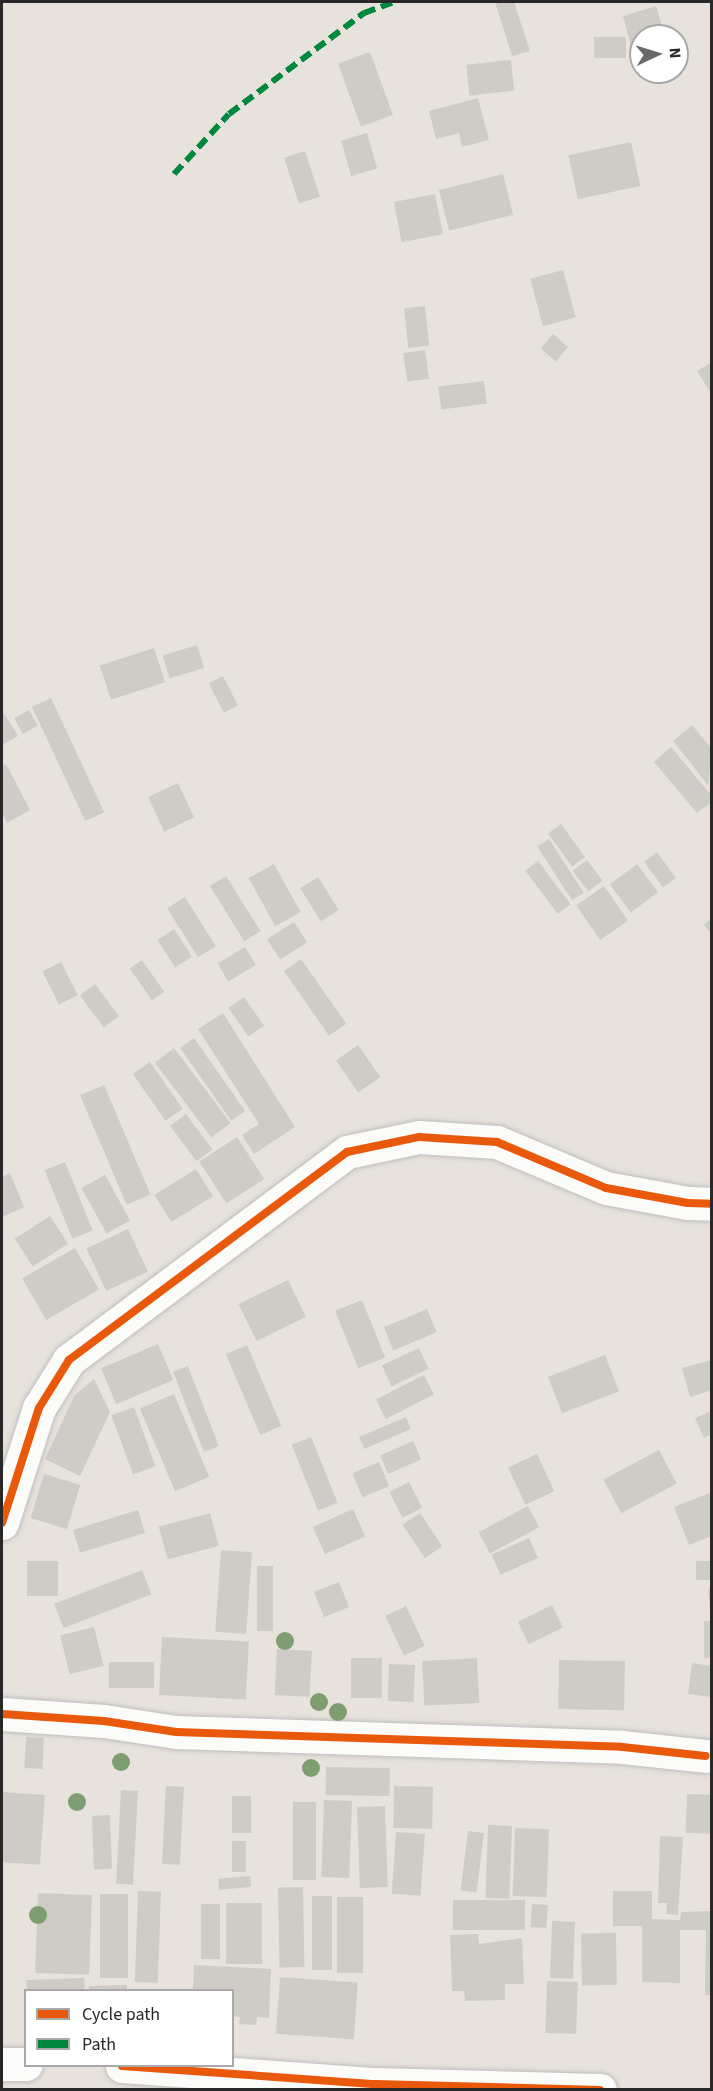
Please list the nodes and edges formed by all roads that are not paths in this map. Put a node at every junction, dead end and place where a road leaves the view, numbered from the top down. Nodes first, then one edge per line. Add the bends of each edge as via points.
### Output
1 (711, 1203) edge
2 (2, 1523) edge
3 (2, 1714) edge
4 (706, 1756) dead end
5 (2, 2064) edge
6 (24, 2064) edge
7 (136, 2067) edge
8 (600, 2090) edge

1 - 2 street via 688,1203 606,1188 497,1142 419,1137 347,1152 69,1360 39,1408
3 - 4 street via 104,1721 176,1732 622,1747
5 - 6 street
7 - 8 street via 375,2084

